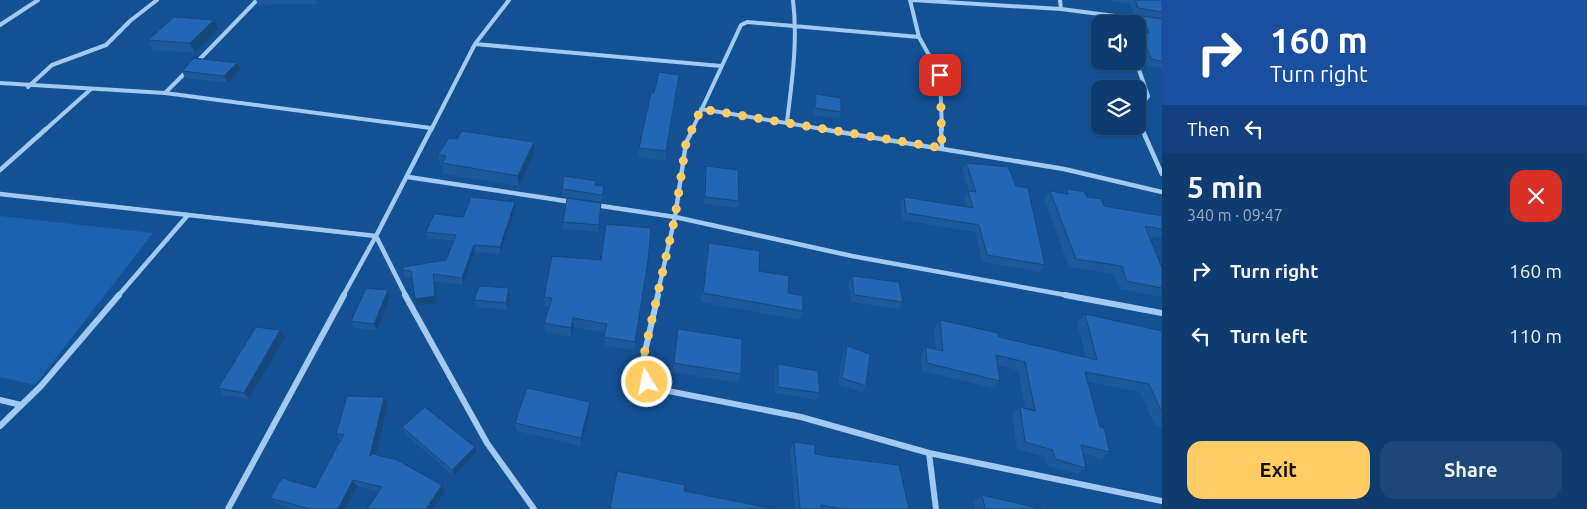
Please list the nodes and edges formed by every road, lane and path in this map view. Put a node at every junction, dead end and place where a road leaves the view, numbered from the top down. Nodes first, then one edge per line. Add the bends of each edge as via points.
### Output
1 (38, 0) edge
2 (157, 0) edge
3 (257, 0) edge
4 (509, 0) edge
5 (793, 0) edge
6 (911, 0) edge
7 (1060, 0) edge
8 (1061, 10) junction
9 (1106, 15) edge
10 (1146, 20) edge
11 (1154, 21) edge
12 (0, 25) edge
13 (796, 26) junction
14 (919, 37) junction
15 (475, 44) junction
16 (721, 66) junction
17 (1139, 70) edge
18 (0, 83) edge
19 (28, 86) junction
20 (91, 88) junction
21 (165, 93) junction
22 (701, 109) junction
23 (787, 122) junction
24 (431, 128) junction
25 (942, 148) junction
26 (0, 170) edge
27 (1162, 174) edge
28 (408, 177) junction
29 (1162, 192) edge
30 (0, 194) edge
31 (580, 203) edge
32 (589, 204) edge
33 (188, 215) junction
34 (675, 217) junction
35 (376, 236) junction
36 (1162, 313) edge
37 (0, 400) edge
38 (21, 405) junction
39 (0, 426) edge
40 (929, 453) junction
41 (1162, 501) edge
42 (228, 509) edge
43 (534, 509) edge
44 (936, 509) edge

1 - 12 street
2 - 19 street via 106,45 52,66
3 - 21 street
4 - 15 street
5 - 13 street
6 - 8 street
6 - 14 street
7 - 8 street
8 - 9 street
10 - 11 street
13 - 14 street
13 - 16 street via 747,22 741,25
13 - 23 street
14 - 25 street via 940,75
15 - 16 street
15 - 24 street
16 - 22 street
17 - 27 street via 1148,96 1140,107 1139,122
18 - 19 street
19 - 20 street
20 - 21 street
20 - 26 street
21 - 24 street
22 - 23 street
22 - 34 street via 686,143
23 - 25 street
24 - 28 street
25 - 29 street via 1064,169
28 - 31 street
28 - 35 street
30 - 33 street
32 - 34 street
33 - 35 street
33 - 38 street
34 - 36 street via 852,256
34 - 40 street via 641,368 647,382 663,390 801,417
35 - 42 street
35 - 43 street via 419,323 487,443
37 - 38 street
38 - 39 street
40 - 41 street
40 - 44 street

